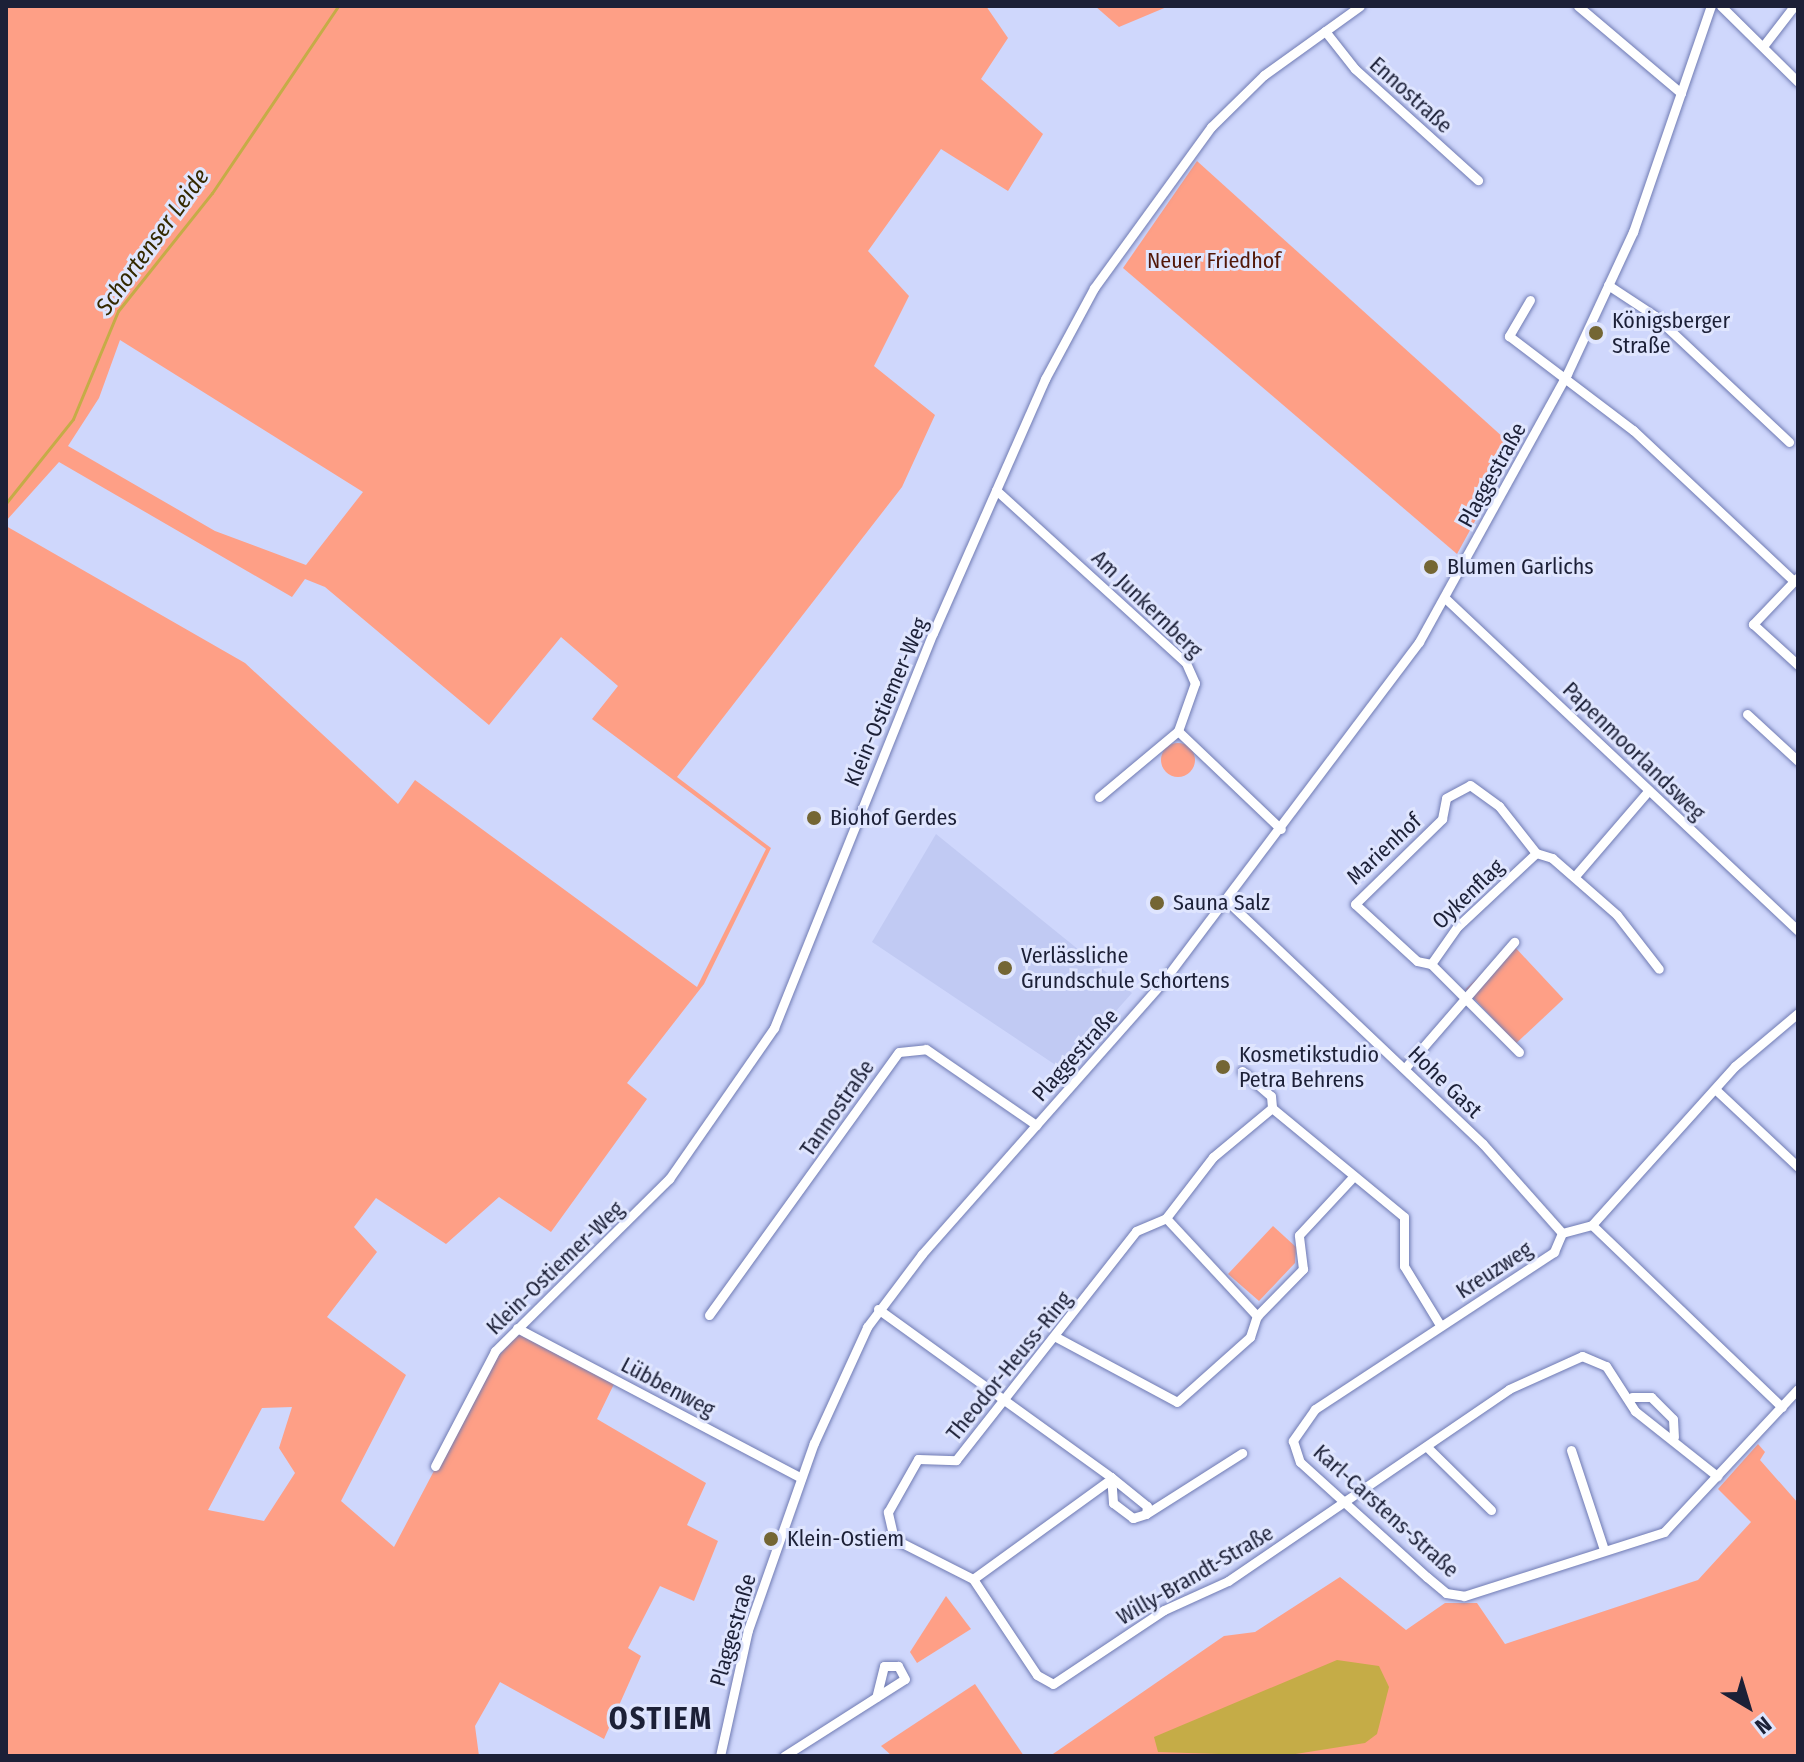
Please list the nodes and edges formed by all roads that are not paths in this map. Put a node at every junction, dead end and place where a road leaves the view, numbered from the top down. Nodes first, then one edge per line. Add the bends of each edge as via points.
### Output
1 (1360, 6) edge
2 (1578, 6) edge
3 (1711, 6) edge
4 (1721, 6) edge
5 (1794, 6) edge
6 (1325, 31) junction
7 (1764, 45) junction
8 (1798, 82) edge
9 (1681, 93) junction
10 (1478, 180) dead end
11 (1608, 285) junction
12 (1530, 300) dead end
13 (1567, 374) junction
14 (1789, 442) dead end
15 (996, 490) junction
16 (1796, 579) edge
17 (1445, 598) junction
18 (1798, 665) edge
19 (1747, 714) dead end
20 (1178, 731) junction
21 (1798, 761) edge
22 (1649, 790) junction
23 (1099, 797) dead end
24 (1281, 829) junction
25 (1536, 853) junction
26 (1575, 876) junction
27 (1226, 900) junction
28 (1798, 931) edge
29 (1514, 942) dead end
30 (1431, 964) junction
31 (1659, 969) dead end
32 (1463, 999) junction
33 (1798, 1013) edge
34 (1519, 1052) dead end
35 (1405, 1068) junction
36 (1242, 1071) dead end
37 (1715, 1089) junction
38 (1272, 1108) junction
39 (1036, 1125) junction
40 (1798, 1167) edge
41 (1351, 1179) junction
42 (1166, 1218) junction
43 (1592, 1225) junction
44 (1562, 1233) junction
45 (878, 1309) junction
46 (709, 1315) dead end
47 (1257, 1316) junction
48 (1440, 1325) junction
49 (517, 1328) junction
50 (1056, 1337) junction
51 (1798, 1389) edge
52 (1632, 1397) junction
53 (1002, 1399) junction
54 (1782, 1407) junction
55 (1674, 1437) junction
56 (1293, 1441) joint
57 (1429, 1449) junction
58 (1571, 1450) dead end
59 (1242, 1453) dead end
60 (435, 1466) dead end
61 (1717, 1476) junction
62 (801, 1478) junction
63 (1109, 1479) junction
64 (1346, 1503) junction
65 (1491, 1510) dead end
66 (1146, 1514) junction
67 (1604, 1550) junction
68 (973, 1579) junction
69 (876, 1697) dead end
70 (720, 1756) edge
71 (784, 1756) edge

1 - 6 street, Klein-Ostiemer-Weg
2 - 9 street
3 - 9 street, Plaggestraße
4 - 7 street
5 - 7 street
6 - 10 street, Ennostraße via 1355,69
6 - 15 street, Klein-Ostiemer-Weg via 1264,75 1184,158 1094,288
7 - 8 street
9 - 11 street, Plaggestraße via 1660,168
11 - 13 street, Plaggestraße
11 - 14 street via 1655,316
12 - 13 street via 1506,331
13 - 16 street
13 - 17 street, Plaggestraße
15 - 20 street, Am Junkernberg via 1193,672
15 - 49 street, Klein-Ostiemer-Weg via 774,1028 669,1179
16 - 18 street via 1753,624
17 - 22 street, Papenmoorlandsweg
17 - 24 street, Plaggestraße
19 - 21 street
20 - 23 street
20 - 24 street
22 - 26 street
22 - 28 street, Papenmoorlandsweg
24 - 27 street, Plaggestraße
25 - 26 street, Marienhof
25 - 30 street, Oykenflag via 1457,927
25 - 30 street, Marienhof via 1499,806 1470,785 1446,798 1442,819 1355,898 1358,909 1417,961
26 - 31 street, Marienhof via 1642,941
27 - 35 street, Hohe Gast
27 - 39 street, Plaggestraße
29 - 32 street
30 - 32 street, Marienhof
32 - 34 street, Marienhof
32 - 35 street
33 - 37 street
35 - 44 street, Hohe Gast
36 - 38 street via 1271,1096
37 - 40 street
37 - 43 street
38 - 41 street
38 - 42 street, Theodor-Heuss-Ring via 1213,1157
39 - 45 street, Plaggestraße
39 - 46 street, Tannostraße via 926,1049 899,1052
41 - 47 street via 1299,1235 1303,1269
41 - 48 street via 1404,1217 1404,1266
42 - 47 street
42 - 50 street, Theodor-Heuss-Ring via 1136,1231
43 - 44 street
43 - 54 street
44 - 48 street, Kreuzweg via 1554,1252
45 - 53 street
45 - 62 street, Plaggestraße
47 - 50 street via 1229,1361 1177,1402
48 - 56 street, Kreuzweg via 1315,1409
49 - 60 street, Klein-Ostiemer-Weg via 495,1351
49 - 62 street, Lübbenweg
50 - 53 street, Theodor-Heuss-Ring
51 - 54 street, Karl-Carstens-Straße
52 - 55 street, Willy-Brandt-Straße via 1635,1411 1656,1431
52 - 55 street via 1651,1397 1673,1419
52 - 57 street, Willy-Brandt-Straße via 1606,1366 1582,1356 1509,1389
53 - 63 street
53 - 68 street, Theodor-Heuss-Ring via 956,1460 922,1455 888,1512 899,1543
54 - 61 street, Karl-Carstens-Straße
55 - 61 street
56 - 64 street, Karl-Carstens-Straße via 1300,1462
57 - 64 street, Willy-Brandt-Straße
57 - 65 street
58 - 67 street
59 - 66 street
61 - 67 street, Karl-Carstens-Straße via 1664,1532
62 - 70 street, Plaggestraße via 748,1630
63 - 66 street via 1147,1506
63 - 66 street via 1120,1510 1133,1518
63 - 68 street
64 - 67 street, Karl-Carstens-Straße via 1446,1593 1464,1596
64 - 68 street, Willy-Brandt-Straße via 1059,1682 1037,1675
69 - 71 street

